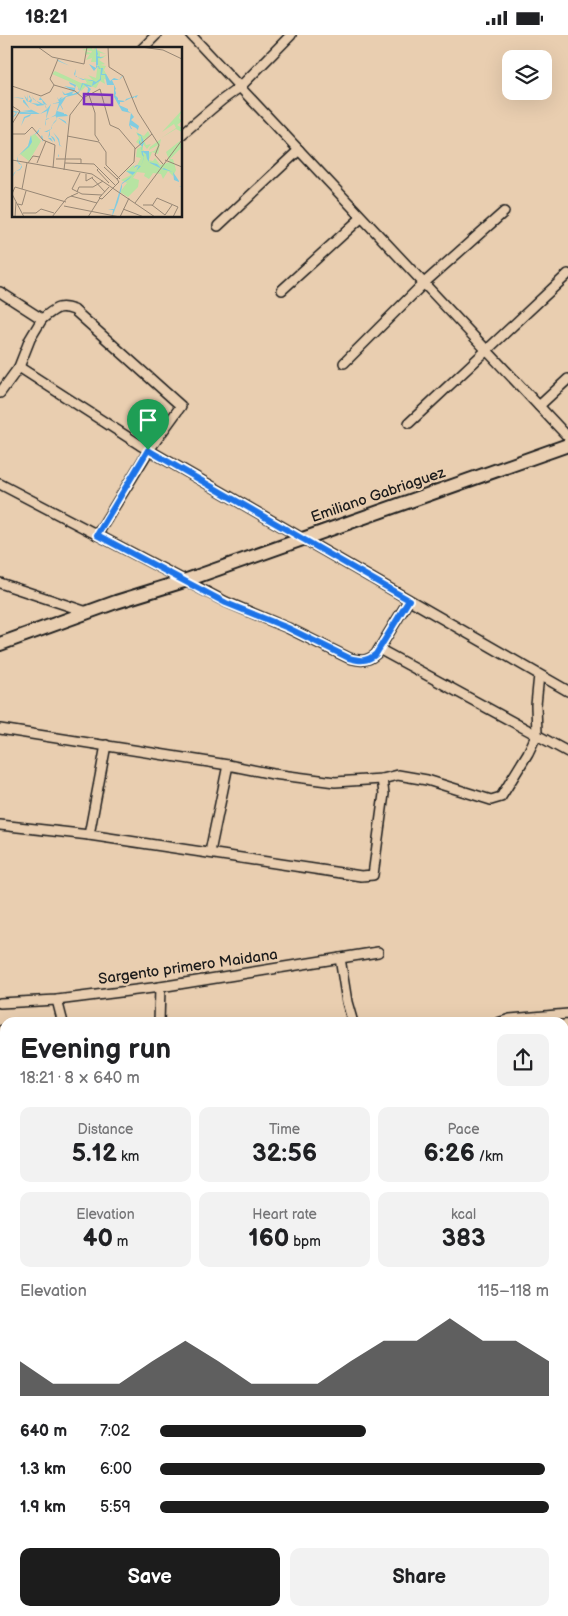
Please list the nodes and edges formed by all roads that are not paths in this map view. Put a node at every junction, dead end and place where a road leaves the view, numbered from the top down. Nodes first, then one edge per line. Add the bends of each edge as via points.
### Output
1 (156, 35) edge
2 (191, 35) edge
3 (290, 35) edge
4 (144, 47) edge
5 (240, 87) junction
6 (182, 134) edge
7 (299, 151) junction
8 (504, 212) dead end
9 (361, 218) junction
10 (218, 226) dead end
11 (568, 274) edge
12 (424, 284) junction
13 (282, 290) dead end
14 (0, 292) edge
15 (42, 319) junction
16 (486, 350) junction
17 (344, 363) dead end
18 (19, 367) junction
19 (568, 379) edge
20 (0, 393) edge
21 (539, 406) junction
22 (409, 423) dead end
23 (568, 437) edge
24 (568, 445) edge
25 (148, 450) junction
26 (0, 484) edge
27 (97, 535) junction
28 (303, 538) junction
29 (184, 581) junction
30 (0, 583) edge
31 (409, 600) junction
32 (87, 612) junction
33 (0, 644) edge
34 (379, 649) junction
35 (539, 675) junction
36 (568, 691) edge
37 (0, 729) edge
38 (537, 734) junction
39 (106, 745) junction
40 (568, 752) edge
41 (228, 765) junction
42 (382, 779) junction
43 (0, 825) edge
44 (89, 835) junction
45 (210, 853) junction
46 (378, 952) dead end
47 (340, 958) junction
48 (160, 987) junction
49 (57, 1000) junction
50 (0, 1003) edge
51 (61, 1017) edge
52 (159, 1017) edge
53 (352, 1017) edge

1 - 4 street
2 - 5 street
3 - 5 street
5 - 6 street
5 - 7 street
7 - 9 street
7 - 10 street
8 - 12 street
9 - 12 street
9 - 13 street
11 - 16 street
12 - 16 street
12 - 17 street
14 - 15 street
15 - 18 street
15 - 25 street via 56,308 74,310 180,406
16 - 21 street
16 - 22 street
18 - 20 street
18 - 25 street
19 - 21 street
21 - 23 street
24 - 28 main road, Emiliano Gabriaguez
25 - 27 street
25 - 28 street
26 - 27 street
27 - 29 street
28 - 29 main road, Emiliano Gabriaguez
28 - 31 street
29 - 32 main road, Emiliano Gabriaguez
29 - 34 street via 349,658 369,660
30 - 32 street
31 - 34 street
31 - 35 street
32 - 33 main road, Emiliano Gabriaguez
34 - 38 street
35 - 36 street
35 - 38 street
37 - 39 street
38 - 40 street
38 - 42 street via 501,797 491,800 427,780 398,775
39 - 41 street
39 - 44 street
41 - 42 street via 335,782
41 - 45 street
42 - 45 street via 384,794 373,875
43 - 44 street
44 - 45 street
46 - 47 street, Sargento primero Maidana
47 - 48 street, Sargento primero Maidana
47 - 53 street
48 - 49 street, Sargento primero Maidana
48 - 52 street
49 - 50 street, Sargento primero Maidana
49 - 51 street

